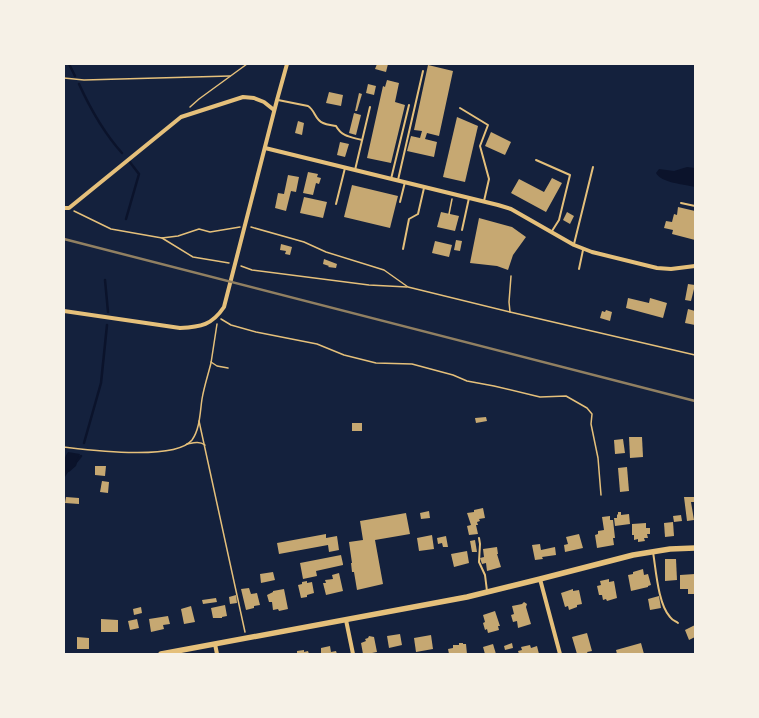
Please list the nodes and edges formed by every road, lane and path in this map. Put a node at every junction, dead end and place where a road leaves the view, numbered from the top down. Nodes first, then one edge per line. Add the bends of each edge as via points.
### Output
1 (248, 64) edge
2 (287, 64) edge
3 (423, 71) dead end
4 (230, 76) junction
5 (64, 78) edge
6 (277, 100) junction
7 (410, 105) dead end
8 (370, 107) dead end
9 (190, 108) dead end
10 (460, 108) dead end
11 (274, 110) junction
12 (362, 140) junction
13 (265, 148) junction
14 (536, 160) dead end
15 (593, 167) dead end
16 (345, 168) junction
17 (355, 170) junction
18 (391, 179) junction
19 (398, 180) junction
20 (404, 182) junction
21 (424, 187) junction
22 (453, 194) junction
23 (469, 198) junction
24 (484, 201) junction
25 (400, 202) dead end
26 (681, 203) dead end
27 (336, 204) dead end
28 (695, 206) edge
29 (64, 208) edge
30 (449, 214) dead end
31 (245, 226) junction
32 (462, 230) dead end
33 (551, 232) junction
34 (162, 238) dead end
35 (574, 245) junction
36 (584, 248) junction
37 (403, 249) dead end
38 (695, 266) edge
39 (579, 269) dead end
40 (511, 276) dead end
41 (64, 311) edge
42 (510, 312) junction
43 (218, 316) junction
44 (695, 355) edge
45 (211, 362) junction
46 (228, 368) dead end
47 (199, 419) junction
48 (186, 444) junction
49 (205, 444) junction
50 (64, 447) edge
51 (601, 495) dead end
52 (478, 538) dead end
53 (695, 548) edge
54 (652, 551) junction
55 (540, 579) junction
56 (488, 592) junction
57 (346, 620) junction
58 (678, 623) dead end
59 (246, 638) junction
60 (215, 644) junction
61 (161, 654) edge
62 (217, 654) edge
63 (352, 654) edge
64 (560, 654) edge

1 - 4 path
2 - 6 street
3 - 19 lane
4 - 5 path via 84,80
4 - 9 path via 198,98
6 - 11 street
6 - 12 lane via 308,106 322,123 336,126 344,136
7 - 18 lane
8 - 12 lane
10 - 24 lane via 488,125 480,146 490,179
11 - 13 street
11 - 29 street via 264,102 244,97 181,117 69,208
12 - 17 lane
13 - 16 street
13 - 31 street
14 - 33 lane via 570,175 559,220
15 - 35 lane
16 - 17 street
16 - 27 lane
17 - 18 street
18 - 19 street
19 - 20 street
20 - 21 street
20 - 25 lane
21 - 22 street
21 - 37 lane via 418,214 409,219
22 - 23 street
22 - 30 path
23 - 24 street
23 - 32 lane
24 - 33 street via 511,209
26 - 28 lane
31 - 34 path via 210,232 199,229
31 - 42 path via 304,242 326,252 384,270 408,287
31 - 43 street via 224,307
33 - 35 street
35 - 36 street
36 - 38 street via 656,268
36 - 39 lane
40 - 42 path via 508,302
41 - 43 street via 180,328 207,324
42 - 44 path
43 - 45 path
43 - 51 path via 231,325 317,344 344,355 376,363 412,364 467,381 540,397 566,396 592,414 591,424 598,458
45 - 46 path
45 - 47 path
47 - 48 path via 192,440
47 - 49 path
48 - 49 path
48 - 50 path via 176,450 141,453
49 - 59 path
52 - 56 lane via 478,562 485,575
53 - 54 main road
54 - 55 main road
54 - 58 lane via 665,609 670,618
55 - 56 main road
55 - 64 street
56 - 57 main road
57 - 59 main road
57 - 63 street
59 - 60 main road
60 - 61 main road
60 - 62 street

